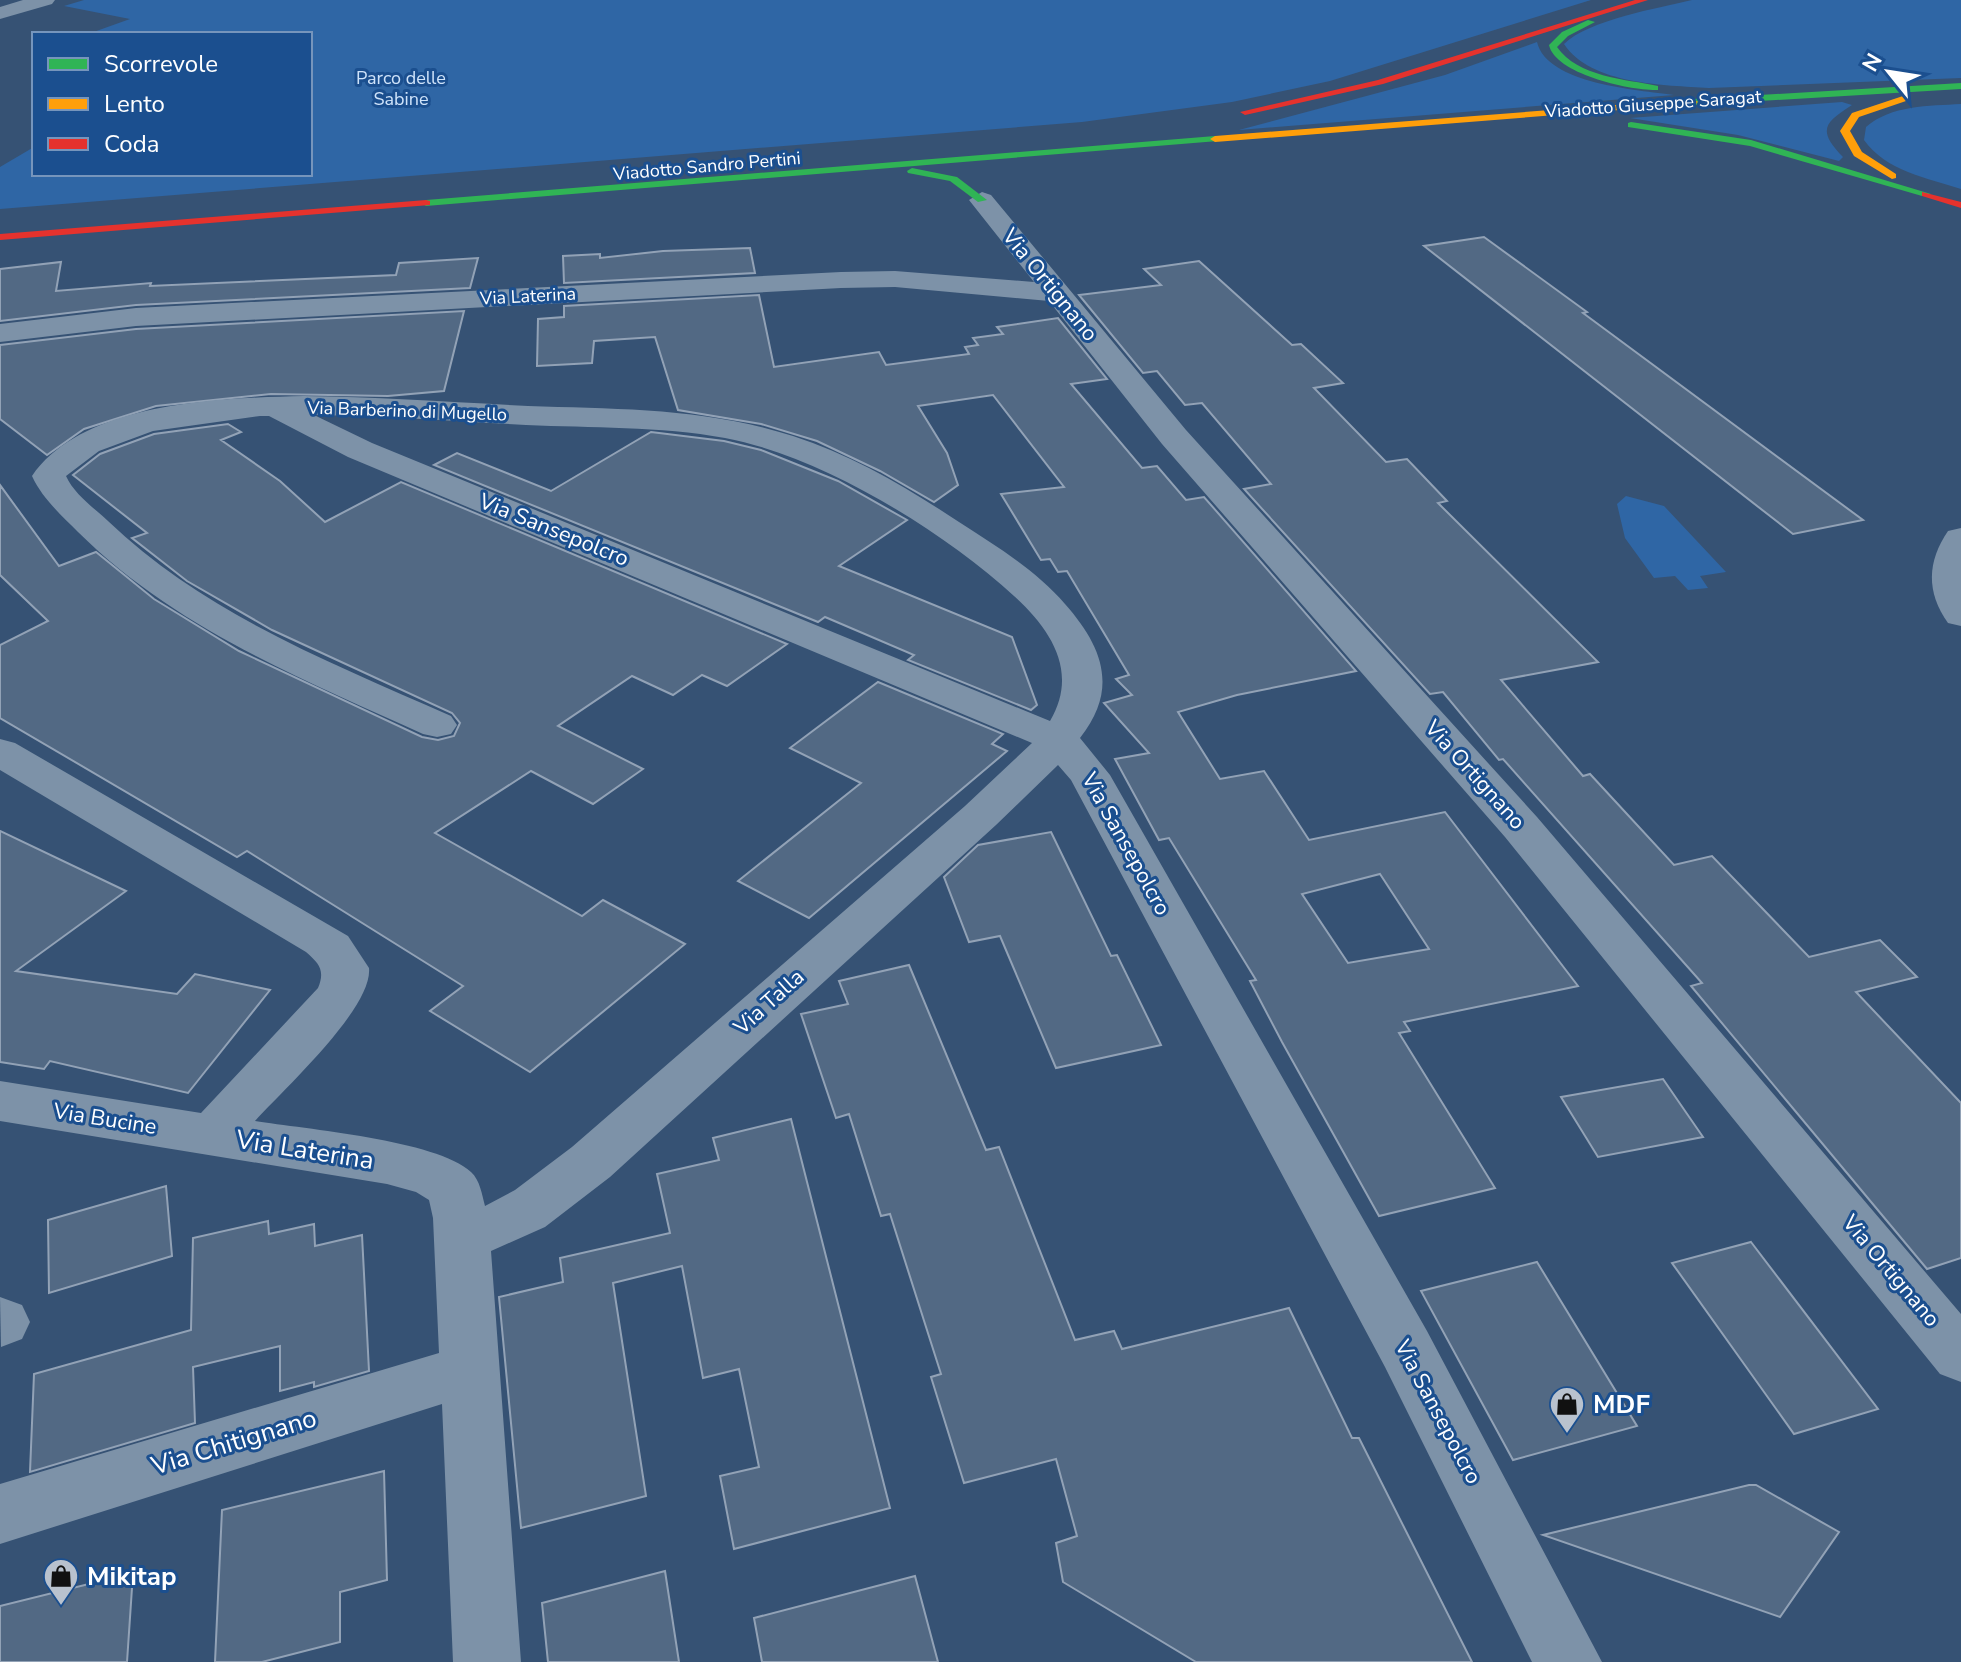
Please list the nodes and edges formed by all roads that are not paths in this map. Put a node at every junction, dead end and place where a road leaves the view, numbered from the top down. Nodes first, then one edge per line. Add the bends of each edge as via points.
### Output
1 (45, 0) edge
2 (1646, 0) edge
3 (0, 13) edge
4 (1961, 89) edge
5 (1810, 93) junction
6 (1225, 116) dead end
7 (1184, 122) dead end
8 (1345, 128) junction
9 (1061, 150) junction
10 (758, 175) junction
11 (1926, 194) junction
12 (982, 200) junction
13 (1961, 205) edge
14 (0, 222) edge
15 (0, 237) edge
16 (1057, 293) junction
17 (0, 333) edge
18 (276, 408) junction
19 (1961, 539) edge
20 (1961, 615) edge
21 (437, 725) dead end
22 (1058, 739) junction
23 (0, 752) edge
24 (0, 1101) edge
25 (211, 1136) junction
26 (461, 1239) junction
27 (1961, 1356) edge
28 (468, 1370) junction
29 (0, 1514) edge
30 (1567, 1661) edge
31 (487, 1662) edge

1 - 3 street
2 - 5 main road via 1565,34 1552,47 1554,54 1585,73 1639,86
2 - 6 main road via 1409,74
4 - 5 main road, Viadotto Giuseppe Saragat
4 - 11 main road via 1886,103 1855,115 1845,126 1847,140 1858,154
5 - 8 main road, Viadotto Giuseppe Saragat
7 - 14 main road, Viadotto Sandro Pertini via 978,144
8 - 9 main road, Viadotto Sandro Pertini
8 - 11 main road via 1564,123 1667,128 1769,147
9 - 10 main road, Viadotto Sandro Pertini
9 - 12 main road via 986,173 979,182
10 - 12 main road via 920,171 953,179
10 - 15 main road, Viadotto Sandro Pertini
11 - 13 main road
12 - 16 street, Via Ortignano
16 - 17 street, Via Laterina via 907,279 841,280 136,317
16 - 27 street, Via Ortignano via 1174,437 1521,827
18 - 21 street, Via Barberino di Mugello via 218,410 134,426 71,454 49,476 126,557 186,602 251,640
18 - 22 street, Via Sansepolcro via 375,457
18 - 22 street, Via Barberino di Mugello via 680,422 753,435 814,454 870,480 1011,574 1065,626 1078,650 1084,687 1078,712
19 - 20 street via 1947,579
22 - 26 street, Via Talla via 563,1182 521,1213
22 - 30 street, Via Sansepolcro via 1089,775 1406,1349
23 - 25 street, Via Laterina via 323,941 348,967 348,979 335,1000
24 - 25 street, Via Bucine
25 - 26 street, Via Laterina via 387,1163 444,1180 457,1199
26 - 28 street, Via Laterina
28 - 29 street, Via Chitignano
28 - 31 street, Via Laterina

